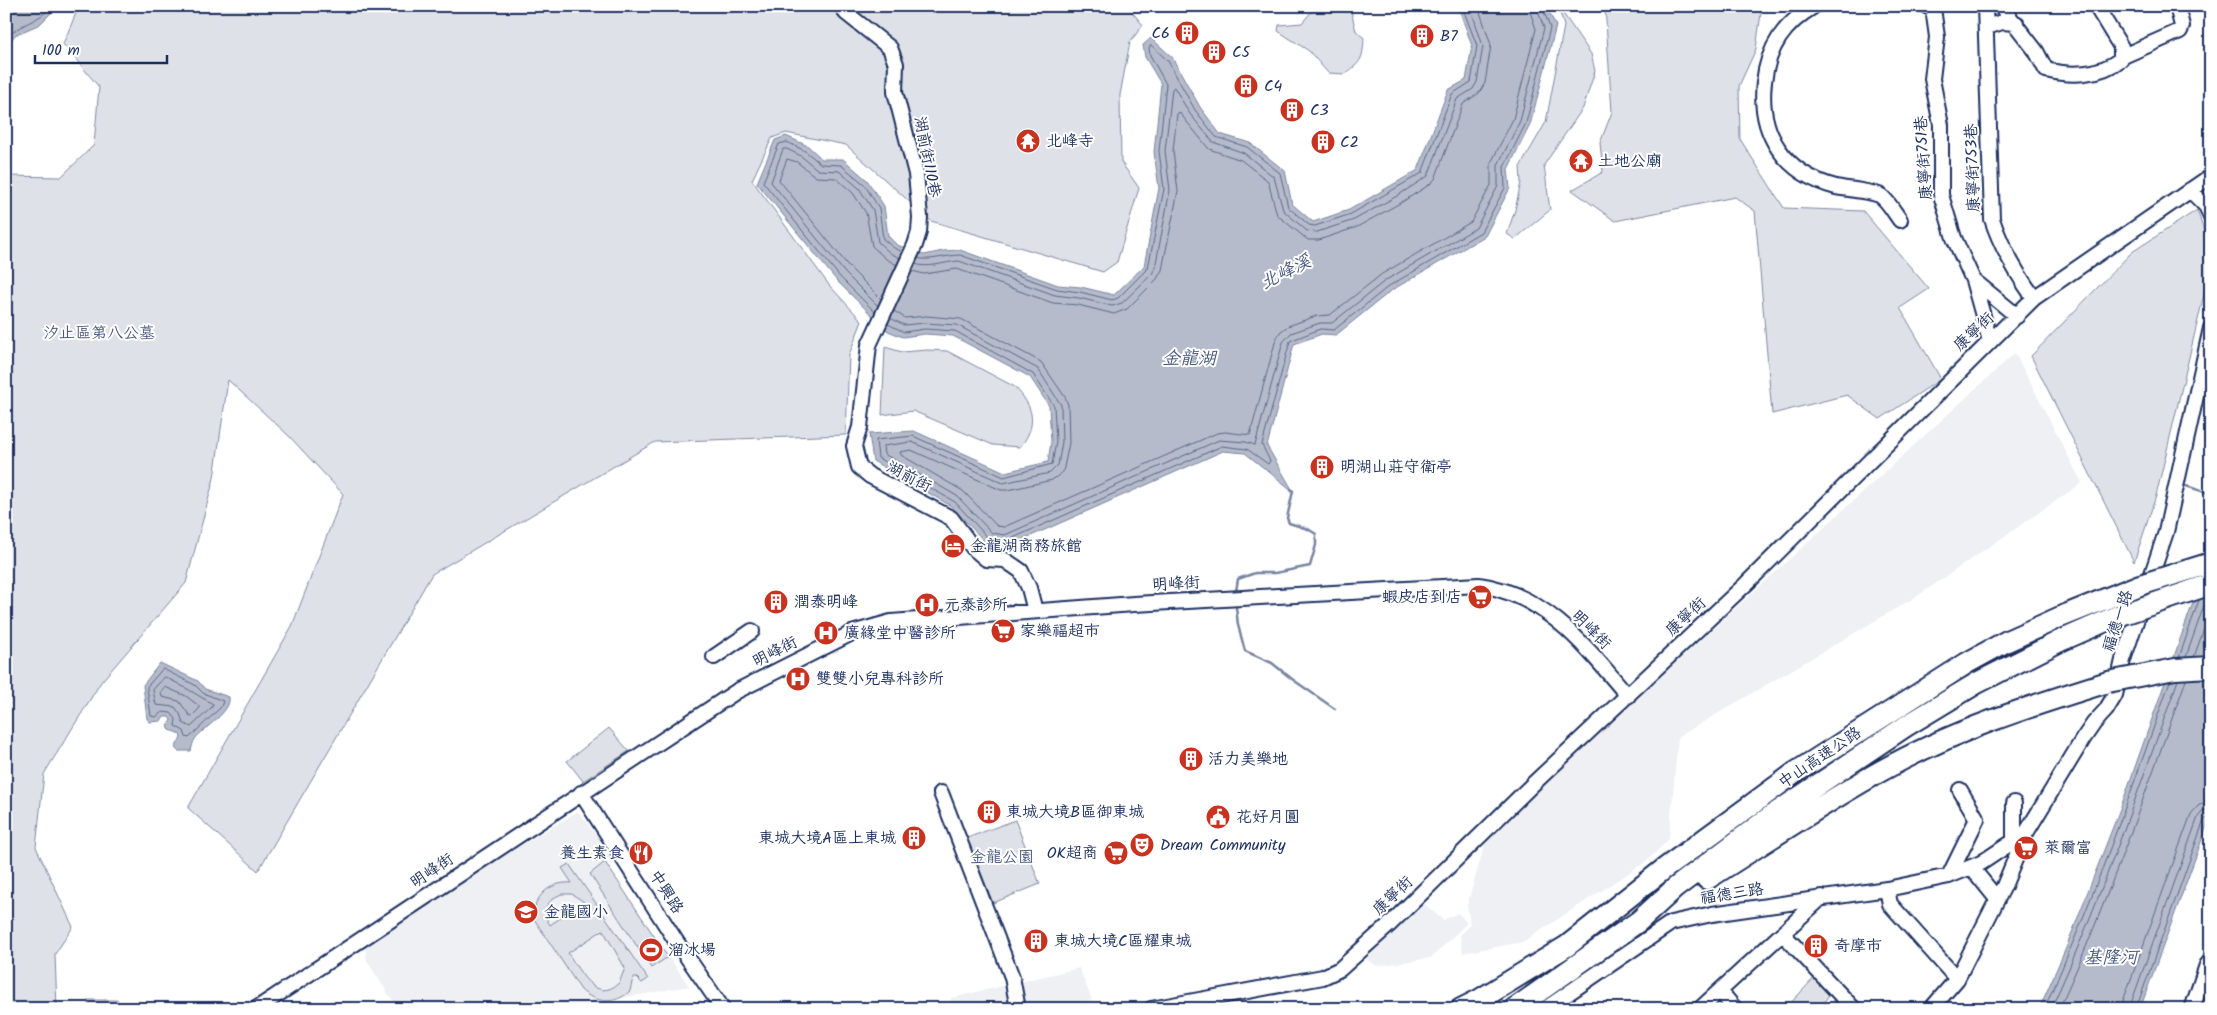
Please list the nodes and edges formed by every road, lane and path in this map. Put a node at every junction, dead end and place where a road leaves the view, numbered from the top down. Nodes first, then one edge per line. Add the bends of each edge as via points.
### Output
1 (842, 6) edge
2 (1814, 6) edge
3 (1926, 6) edge
4 (1985, 6) edge
5 (2001, 6) edge
6 (2096, 6) edge
7 (2176, 6) edge
8 (2016, 24) junction
9 (1987, 27) junction
10 (2121, 57) junction
11 (2211, 176) edge
12 (2190, 190) junction
13 (2211, 216) edge
14 (1900, 220) dead end
15 (1974, 280) junction
16 (2034, 298) junction
17 (2017, 316) junction
18 (877, 328) joint
19 (2211, 328) edge
20 (1990, 341) junction
21 (2211, 562) edge
22 (2211, 584) edge
23 (1035, 611) junction
24 (752, 631) dead end
25 (714, 656) dead end
26 (2211, 667) edge
27 (1628, 696) junction
28 (1960, 790) dead end
29 (581, 793) junction
30 (941, 793) dead end
31 (2014, 803) dead end
32 (2020, 836) junction
33 (1972, 868) junction
34 (1949, 876) junction
35 (1887, 889) junction
36 (1822, 897) junction
37 (1997, 899) junction
38 (1639, 921) junction
39 (1784, 934) junction
40 (2211, 960) edge
41 (1957, 978) junction
42 (1720, 991) junction
43 (256, 1009) edge
44 (723, 1009) edge
45 (1018, 1009) edge
46 (1151, 1009) edge
47 (1461, 1009) edge
48 (1514, 1009) edge
49 (1545, 1009) edge
50 (1700, 1009) edge
51 (1735, 1009) edge
52 (1854, 1009) edge
53 (1931, 1009) edge
54 (2192, 1009) edge

1 - 18 street, 湖前街110巷 via 846,13 890,48 896,64 896,92 916,174 919,232
2 - 14 street via 1782,32 1766,62 1764,120 1775,146 1792,166 1824,184 1880,196
3 - 15 street, 康寧街751巷 via 1933,8 1936,23 1932,79 1941,125 1941,195 1954,238
4 - 9 street, 康寧街753巷
5 - 8 street
6 - 10 street via 2121,47
7 - 10 street via 2182,26 2180,31
8 - 9 street via 2002,22
8 - 10 street via 2046,70 2061,74 2094,71 2115,63
9 - 16 street, 康寧街753巷 via 1992,219 2018,277
11 - 12 street, 康寧街
12 - 13 street
12 - 16 street, 康寧街
15 - 17 street, 康寧街751巷
15 - 20 street, 康寧街751巷
16 - 17 street, 康寧街
17 - 20 street, 康寧街
18 - 23 street, 湖前街 via 869,345 860,427 854,446 858,467 951,518 973,548 986,559 1005,560 1021,571
19 - 32 street, 福德一路 via 2166,532 2122,660 2115,695
20 - 27 street, 康寧街 via 1746,584
21 - 47 highway, 中山高速公路, bridge via 2140,585 2063,616 1967,663 1796,772 1664,869 1567,946
22 - 38 highway, 中山高速公路, bridge via 2115,617 1977,683 1771,816 1675,888
23 - 27 street, 明峰街 via 1479,585 1496,587 1547,612 1578,638
23 - 29 street, 明峰街 via 891,622 852,633 737,691
24 - 25 street
26 - 38 highway, bridge via 2175,669 2108,682 2033,705 1942,741 1882,771
27 - 46 street, 康寧街 via 1340,968 1323,978
28 - 34 street via 1977,819
29 - 43 street, 明峰街
29 - 44 street, 中興路
30 - 45 street via 1012,977
31 - 32 street
32 - 33 street, 福德三路
32 - 37 street, 福德一路
33 - 34 street, 福德三路
33 - 37 street
34 - 35 street, 福德三路
35 - 36 street, 福德三路
35 - 41 street via 1890,904
36 - 39 street
36 - 49 street, 福德三路 via 1671,923
37 - 41 street, 福德一路
38 - 48 highway, 中山高速公路
39 - 42 street
39 - 52 street
40 - 54 street via 2206,965
41 - 53 street, 福德一路
42 - 50 street
42 - 51 street

